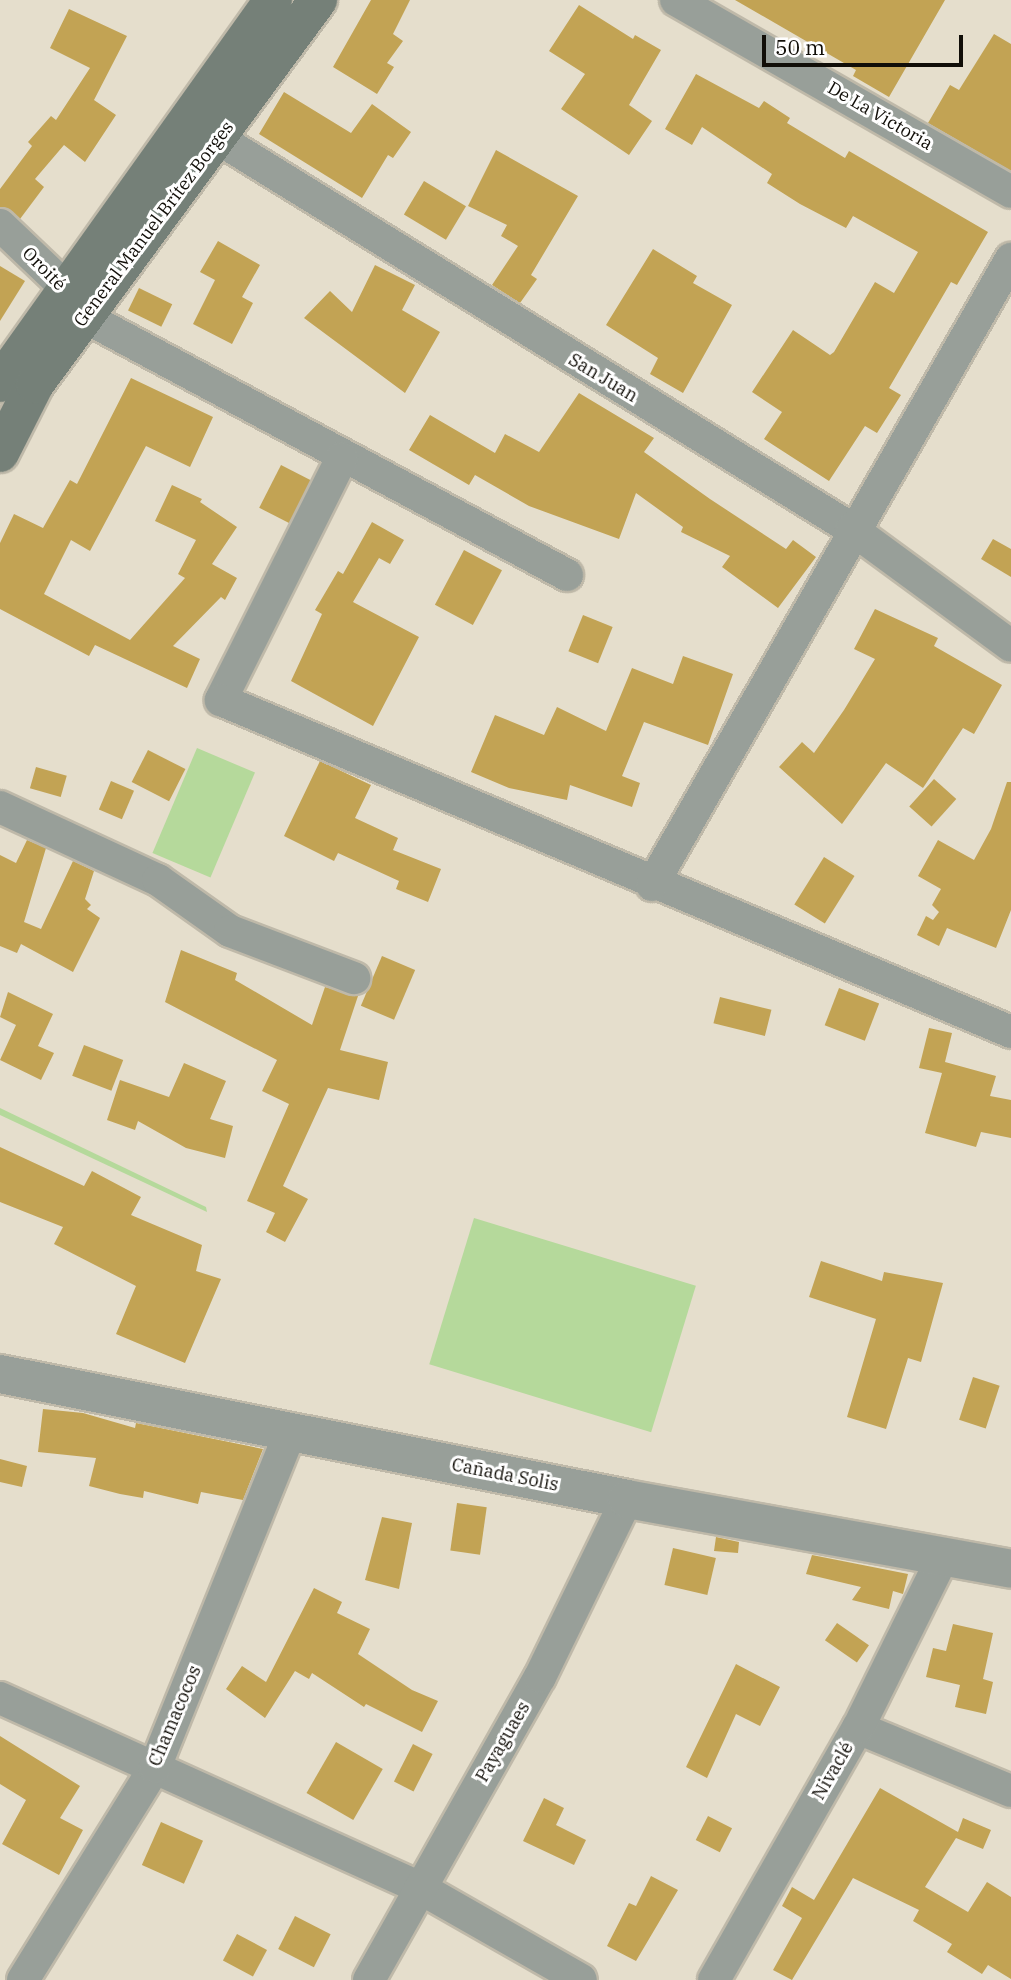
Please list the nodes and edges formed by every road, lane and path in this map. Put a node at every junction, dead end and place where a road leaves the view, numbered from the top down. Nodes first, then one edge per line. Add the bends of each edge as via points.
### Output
1 (273, 0) edge
2 (318, 0) edge
3 (676, 0) edge
4 (204, 130) junction
5 (1011, 192) edge
6 (0, 225) edge
7 (1011, 259) edge
8 (74, 302) junction
9 (0, 383) edge
10 (0, 453) edge
11 (342, 458) junction
12 (852, 529) junction
13 (568, 575) dead end
14 (1011, 646) edge
15 (0, 807) edge
16 (652, 885) junction
17 (354, 978) dead end
18 (1011, 1032) edge
19 (0, 1374) edge
20 (290, 1433) junction
21 (627, 1499) junction
22 (943, 1557) junction
23 (1011, 1569) edge
24 (0, 1698) edge
25 (858, 1728) junction
26 (155, 1768) junction
27 (1011, 1791) edge
28 (420, 1888) junction
29 (23, 1980) edge
30 (369, 1980) edge
31 (581, 1980) edge
32 (714, 1980) edge

1 - 4 main road, General Manuel Brítez Borges
2 - 4 main road, General Manuel Brítez Borges
3 - 5 street, De La Victoria
4 - 8 main road, General Manuel Brítez Borges
4 - 12 street, San Juan
6 - 8 street, Oroité
7 - 12 street
8 - 9 main road, General Manuel Brítez Borges
8 - 10 main road, General Manuel Brítez Borges
8 - 11 street, Oroité
11 - 13 street, Oroité
11 - 16 street via 220,700
12 - 14 street, San Juan
12 - 16 street
15 - 17 street via 158,880 230,931
16 - 18 street
19 - 20 street, Cañada Solis
20 - 21 street, Cañada Solis
20 - 26 street, Chamacocos
21 - 22 street, Cañada Solis
21 - 28 street, Payaguaes via 540,1677
22 - 23 street, Cañada Solis
22 - 25 street, Nivaclé
24 - 26 street
25 - 27 street
25 - 32 street, Nivaclé
26 - 28 street
26 - 29 street, Chamacocos
28 - 30 street, Payaguaes
28 - 31 street

